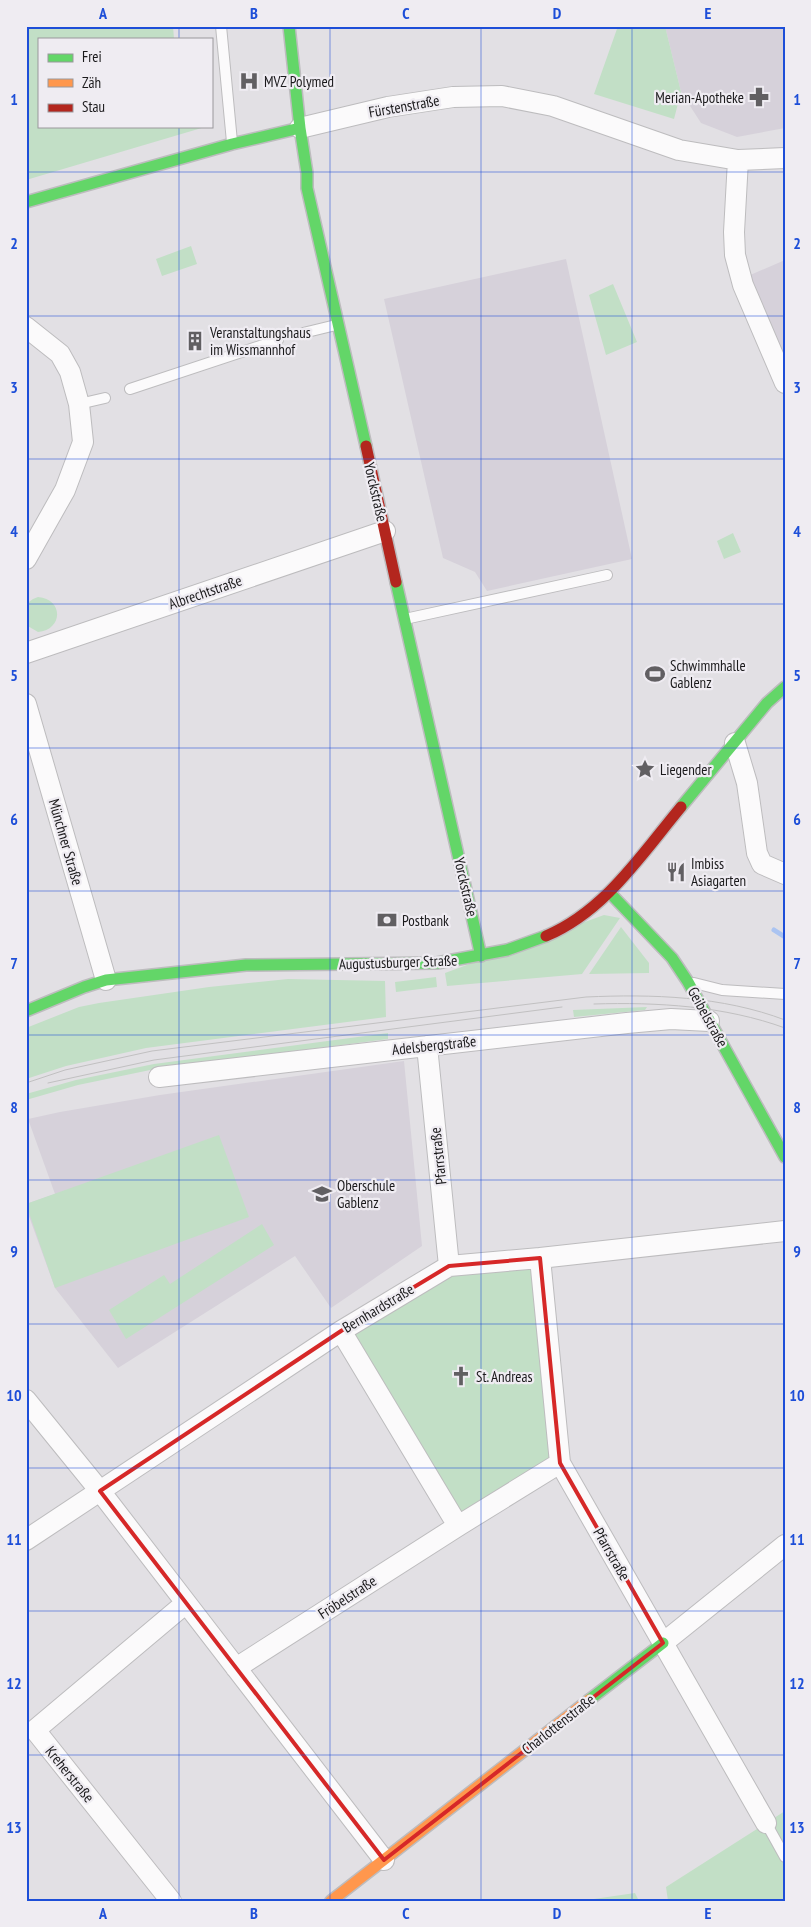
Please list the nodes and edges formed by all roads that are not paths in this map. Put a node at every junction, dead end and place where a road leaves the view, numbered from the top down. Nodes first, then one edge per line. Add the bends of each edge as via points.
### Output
1 (221, 26) edge
2 (289, 26) edge
3 (300, 128) junction
4 (232, 144) junction
5 (785, 158) edge
6 (738, 160) junction
7 (26, 202) edge
8 (338, 324) junction
9 (26, 327) edge
10 (303, 333) dead end
11 (278, 340) dead end
12 (785, 382) edge
13 (130, 389) dead end
14 (105, 398) dead end
15 (80, 404) junction
16 (385, 531) junction
17 (26, 559) edge
18 (607, 575) dead end
19 (405, 619) junction
20 (26, 653) edge
21 (785, 687) edge
22 (26, 704) edge
23 (735, 743) junction
24 (785, 874) edge
25 (610, 893) junction
26 (482, 956) junction
27 (106, 980) junction
28 (688, 982) junction
29 (785, 994) edge
30 (26, 1011) edge
31 (710, 1020) junction
32 (427, 1046) junction
33 (159, 1077) dead end
34 (785, 1156) edge
35 (785, 1231) edge
36 (540, 1258) junction
37 (449, 1266) junction
38 (341, 1330) junction
39 (26, 1400) edge
40 (560, 1463) junction
41 (100, 1491) junction
42 (458, 1526) junction
43 (26, 1540) edge
44 (785, 1545) edge
45 (186, 1603) junction
46 (663, 1643) junction
47 (236, 1668) junction
48 (766, 1823) joint
49 (785, 1857) edge
50 (384, 1860) junction
51 (171, 1901) edge
52 (331, 1901) edge

1 - 4 lane
2 - 3 main road, Yorckstraße
3 - 4 main road, Fürstenstraße
3 - 6 street, Fürstenstraße via 388,107 453,97 502,96 553,106 679,150
3 - 8 main road, Yorckstraße via 306,188
4 - 7 main road, Fürstenstraße
5 - 6 street, Fürstenstraße
6 - 12 street via 735,255 743,285
8 - 10 lane
8 - 16 main road, Yorckstraße
9 - 15 street via 60,354 70,372
11 - 13 lane
14 - 15 lane
15 - 17 street via 83,442 75,465 65,490
16 - 19 main road, Yorckstraße
16 - 20 street, Albrechtstraße
18 - 19 lane
19 - 26 main road, Yorckstraße
21 - 23 main road, Augustusburger Straße via 767,703
22 - 27 street, Münchner Straße
23 - 24 street via 747,783 757,853 762,864
23 - 25 main road, Augustusburger Straße
25 - 26 main road, Augustusburger Straße via 582,915 550,933
25 - 28 main road, Geibelstraße via 672,958
26 - 27 main road, Augustusburger Straße via 436,963 246,965
27 - 30 main road, Augustusburger Straße
28 - 29 lane via 722,990
28 - 31 main road, Geibelstraße
31 - 32 street, Adelsbergstraße via 645,1021
31 - 34 main road, Geibelstraße
32 - 33 street, Adelsbergstraße
32 - 37 street, Pfarrstraße
35 - 36 street, Bernhardstraße
36 - 37 street, Bernhardstraße
36 - 40 street, Pfarrstraße
37 - 38 street, Bernhardstraße
38 - 41 street, Bernhardstraße
38 - 42 street
39 - 41 street
40 - 42 street, Fröbelstraße
40 - 46 street, Pfarrstraße
41 - 43 street, Bernhardstraße
41 - 45 street
42 - 47 street, Fröbelstraße
44 - 46 street, Charlottenstraße
45 - 47 street
45 - 51 street, Kreherstraße via 36,1730
46 - 48 street, Pfarrstraße
46 - 50 main road, Charlottenstraße
47 - 50 street
48 - 49 lane
50 - 52 main road, Charlottenstraße

